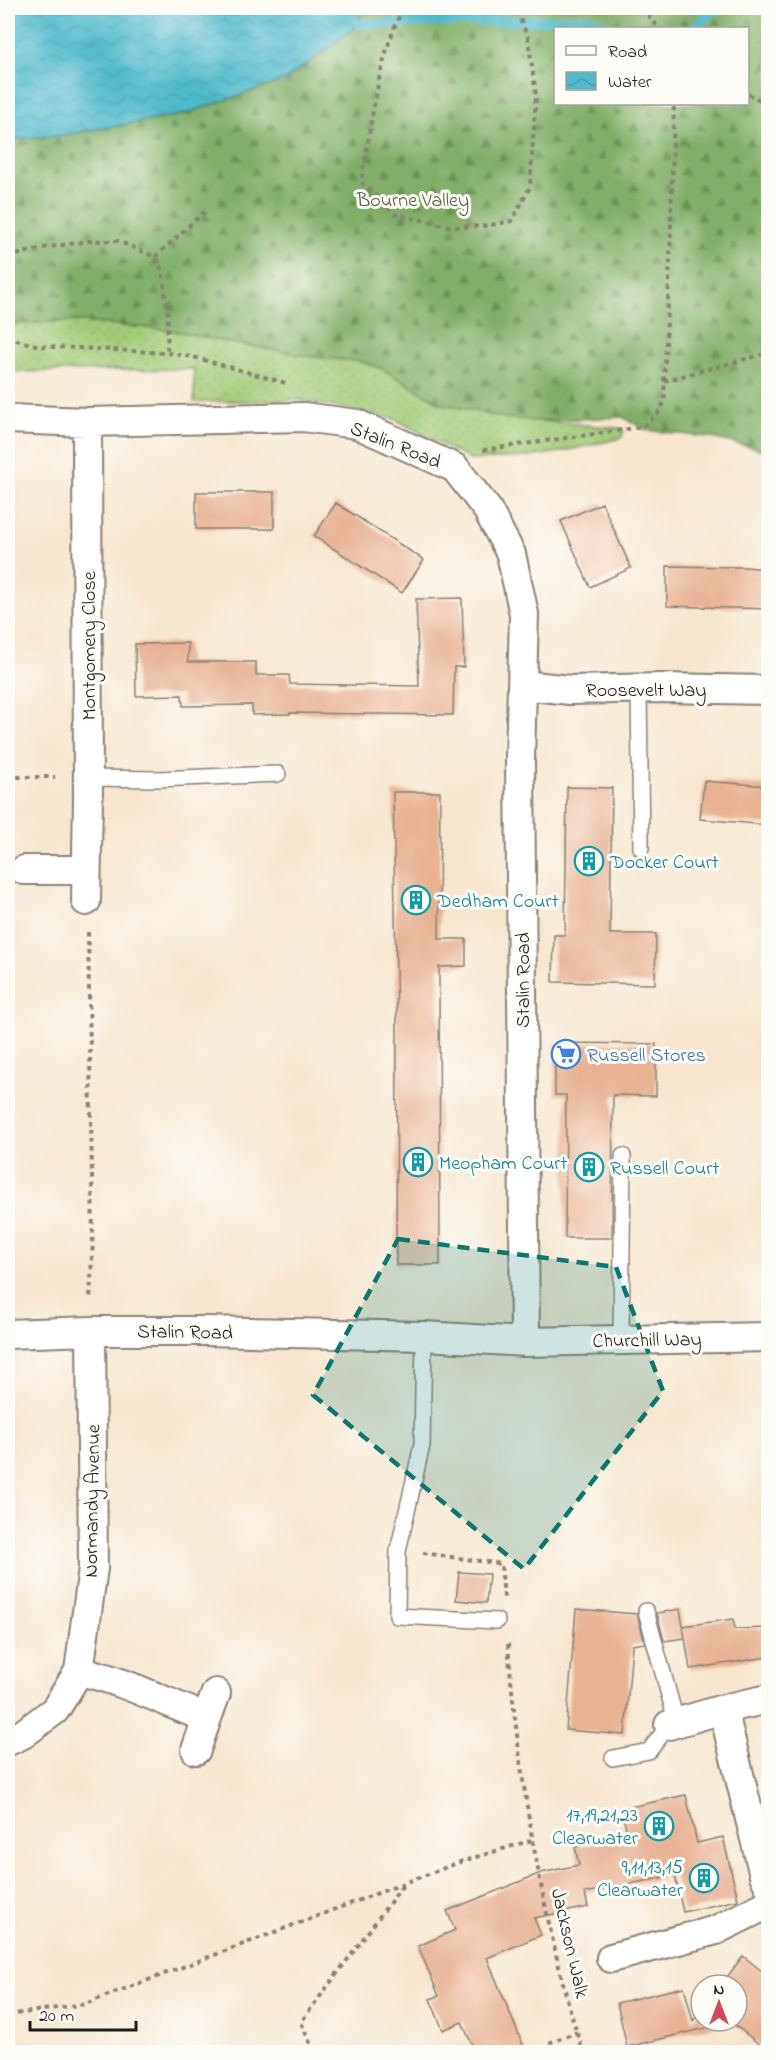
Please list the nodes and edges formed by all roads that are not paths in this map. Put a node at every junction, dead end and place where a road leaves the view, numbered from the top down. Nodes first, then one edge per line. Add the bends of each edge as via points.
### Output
1 (8, 419) edge
2 (87, 422) junction
3 (523, 685) junction
4 (639, 688) junction
5 (768, 690) edge
6 (278, 774) dead end
7 (88, 778) junction
8 (641, 848) dead end
9 (24, 870) dead end
10 (86, 870) junction
11 (86, 901) road end
12 (622, 1156) dead end
13 (91, 1331) junction
14 (8, 1334) edge
15 (424, 1336) junction
16 (768, 1337) edge
17 (621, 1340) junction
18 (525, 1342) junction
19 (646, 1611) dead end
20 (497, 1621) dead end
21 (79, 1671) junction
22 (768, 1699) edge
23 (723, 1709) junction
24 (673, 1724) junction
25 (8, 1741) edge
26 (196, 1750) dead end
27 (613, 1758) dead end
28 (768, 1884) edge
29 (768, 1904) edge
30 (611, 1958) dead end

1 - 2 street, Stalin Road
2 - 3 street, Stalin Road via 303,417 357,424 454,468 487,509 511,554 524,614
2 - 7 street, Montgomery Close
3 - 4 street, Roosevelt Way via 570,690
3 - 18 street, Stalin Road via 520,759
4 - 5 street, Roosevelt Way
4 - 8 lane
6 - 7 lane
7 - 10 street, Montgomery Close
9 - 10 street
10 - 11 street, Montgomery Close
12 - 17 lane
13 - 14 street, Stalin Road
13 - 15 street, Stalin Road
13 - 21 street, Normandy Avenue via 93,1568
15 - 18 street, Stalin Road
15 - 20 lane via 422,1445 398,1551 397,1616
16 - 17 street, Churchill Way
17 - 18 street, Churchill Way
19 - 24 lane
21 - 25 street, Normandy Avenue via 55,1710
21 - 26 street via 212,1705
22 - 23 street
23 - 24 street
23 - 28 street
24 - 27 lane via 649,1751
29 - 30 street via 716,1930

